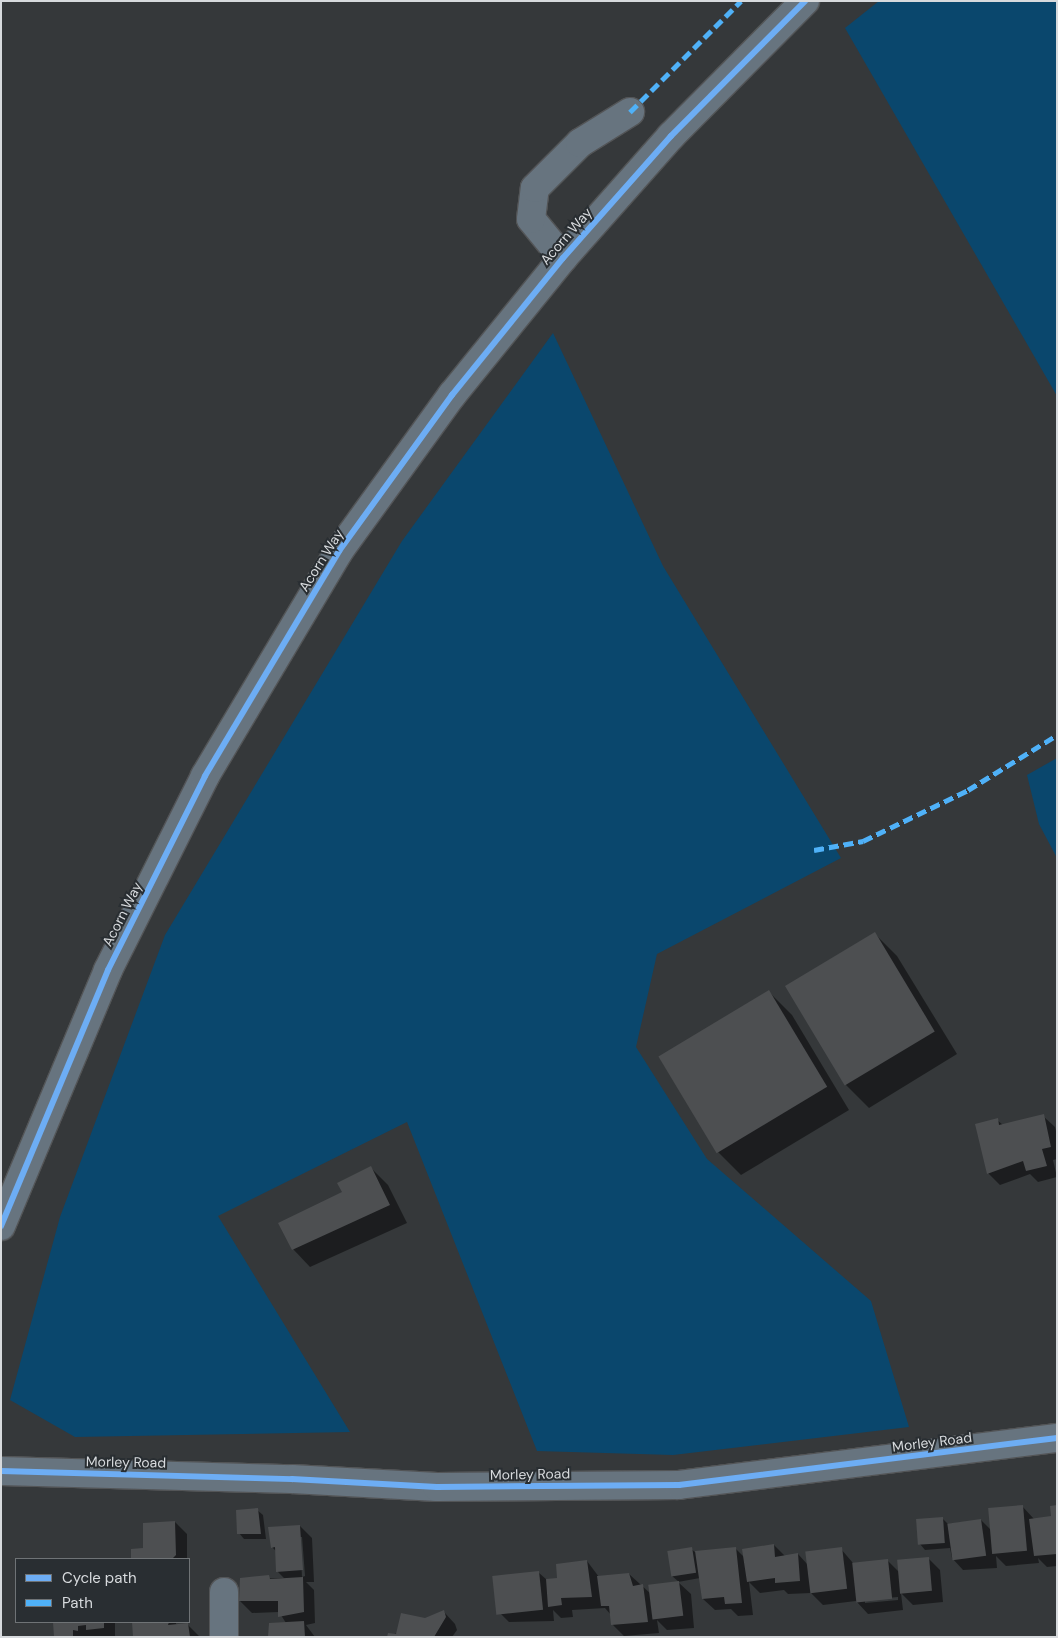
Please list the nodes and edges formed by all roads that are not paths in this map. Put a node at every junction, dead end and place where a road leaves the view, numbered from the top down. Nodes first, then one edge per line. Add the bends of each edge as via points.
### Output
1 (805, 1) edge
2 (630, 112) dead end
3 (563, 258) junction
4 (1, 1226) edge
5 (1057, 1438) edge
6 (1, 1471) edge
7 (224, 1592) dead end
8 (224, 1637) edge

1 - 3 street, Acorn Way via 671,136
2 - 3 street via 580,143 535,188 530,218
3 - 4 street, Acorn Way via 452,395 339,551 205,776 108,970
5 - 6 street, Morley Road via 679,1485 437,1487 292,1479
7 - 8 street

